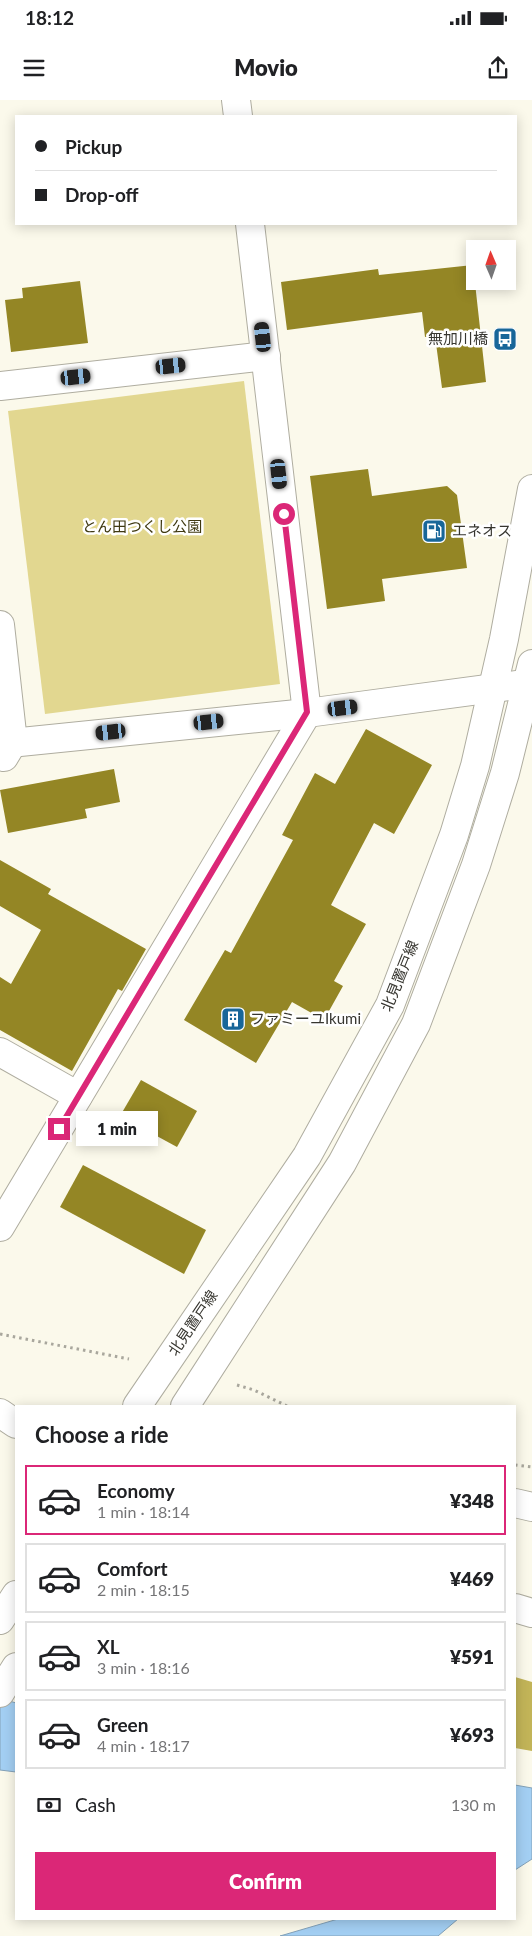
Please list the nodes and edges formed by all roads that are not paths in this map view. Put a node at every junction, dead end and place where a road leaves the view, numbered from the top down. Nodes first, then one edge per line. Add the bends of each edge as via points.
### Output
1 (236, 100) edge
2 (238, 115) edge
3 (250, 225) edge
4 (266, 356) junction
5 (0, 386) edge
6 (532, 489) edge
7 (0, 624) edge
8 (530, 677) edge
9 (492, 688) junction
10 (307, 712) junction
11 (4, 750) edge
12 (0, 1052) edge
13 (78, 1096) junction
14 (0, 1227) edge
15 (142, 1399) edge
16 (186, 1405) edge
17 (0, 1413) edge
18 (15, 1423) edge
19 (516, 1503) edge
20 (532, 1507) edge
21 (15, 1597) edge
22 (516, 1608) edge
23 (532, 1613) edge
24 (0, 1620) edge
25 (15, 1670) edge
26 (0, 1693) edge

1 - 2 street
3 - 4 street
4 - 5 street
4 - 10 street
6 - 9 street, 北見置戸線
7 - 11 street
8 - 9 street
8 - 16 street, 北見置戸線 via 476,865 416,1024 342,1163
9 - 10 street
9 - 15 street, 北見置戸線 via 475,766 454,835 390,1005 306,1156
10 - 11 street
10 - 13 street
12 - 13 street
13 - 14 street
17 - 18 street
19 - 20 street
21 - 24 street
22 - 23 street
25 - 26 street

